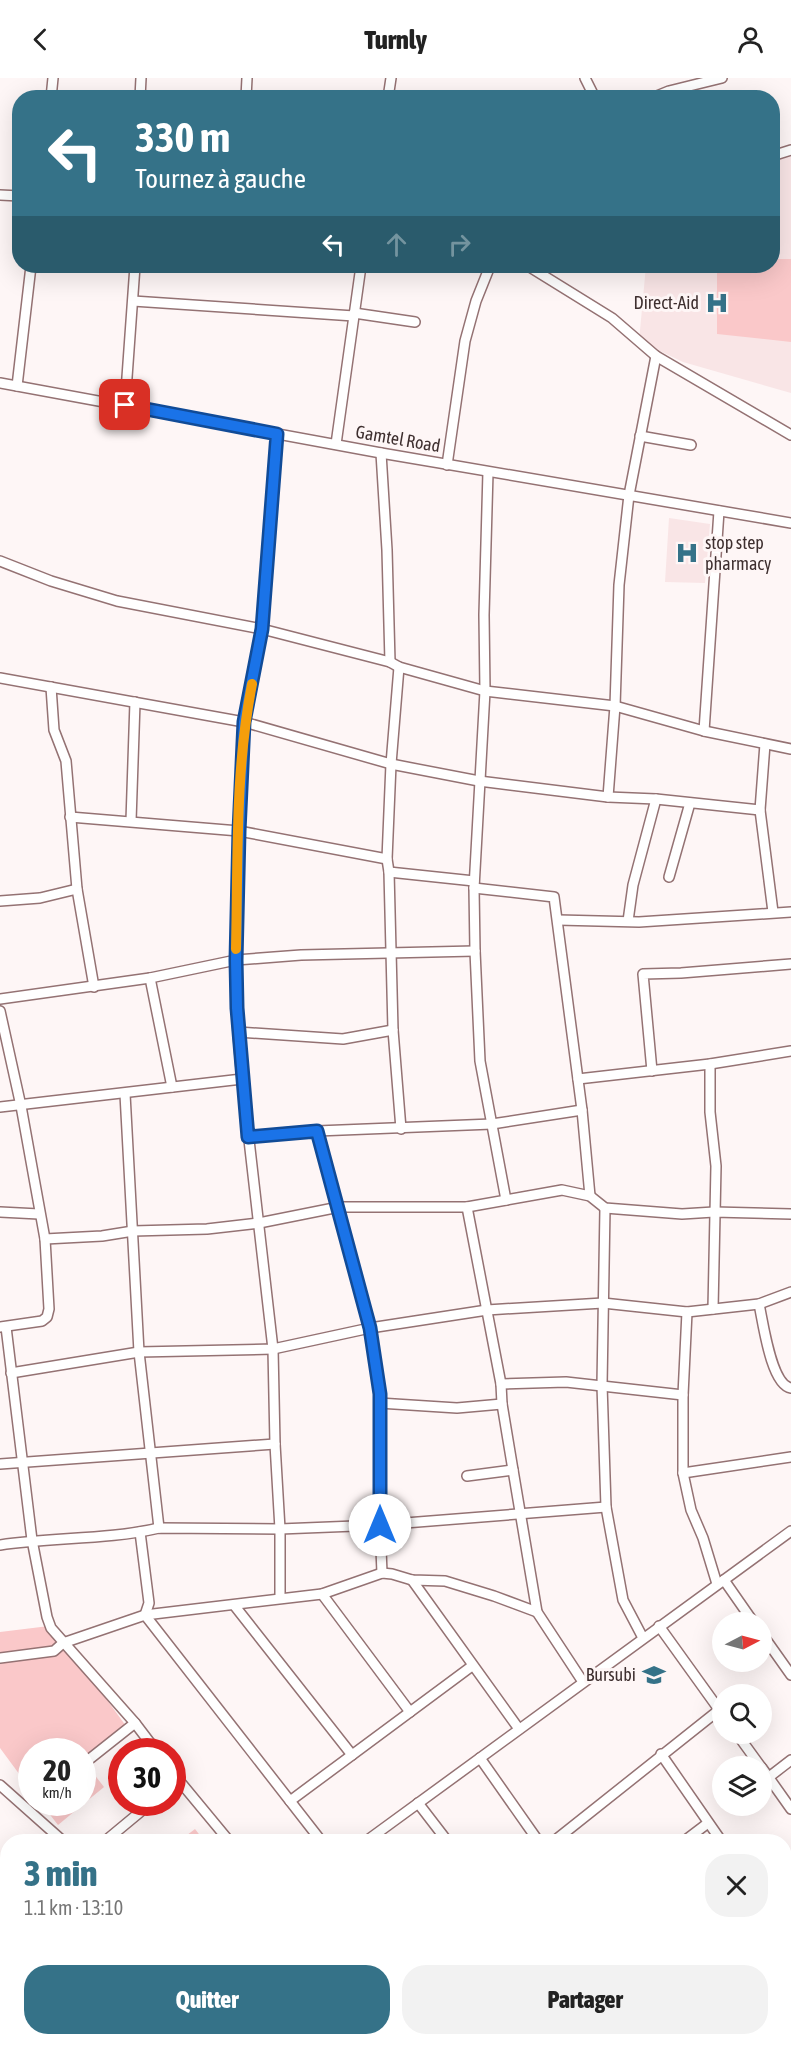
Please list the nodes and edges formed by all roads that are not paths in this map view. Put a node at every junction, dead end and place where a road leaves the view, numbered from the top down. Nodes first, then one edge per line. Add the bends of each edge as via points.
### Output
1 (722, 78) edge
2 (673, 90) edge
3 (30, 273) edge
4 (135, 273) edge
5 (360, 273) edge
6 (487, 273) edge
7 (539, 273) edge
8 (133, 301) junction
9 (354, 314) junction
10 (415, 322) dead end
11 (656, 356) junction
12 (0, 383) edge
13 (17, 386) junction
14 (125, 405) junction
15 (277, 434) junction
16 (791, 435) edge
17 (640, 436) junction
18 (336, 444) junction
19 (691, 445) dead end
20 (381, 453) junction
21 (447, 465) junction
22 (488, 471) junction
23 (630, 495) junction
24 (719, 511) junction
25 (791, 523) edge
26 (0, 561) edge
27 (262, 629) junction
28 (390, 662) junction
29 (399, 667) junction
30 (0, 678) edge
31 (51, 687) junction
32 (485, 691) junction
33 (135, 702) junction
34 (615, 706) junction
35 (244, 722) junction
36 (704, 731) junction
37 (765, 744) junction
38 (791, 749) edge
39 (391, 764) junction
40 (479, 781) junction
41 (608, 797) junction
42 (656, 800) junction
43 (690, 803) junction
44 (760, 810) junction
45 (70, 817) junction
46 (131, 821) junction
47 (239, 831) junction
48 (387, 859) junction
49 (389, 872) junction
50 (669, 878) dead end
51 (474, 884) junction
52 (77, 890) junction
53 (0, 901) edge
54 (773, 912) junction
55 (791, 912) edge
56 (558, 920) junction
57 (628, 921) junction
58 (475, 951) junction
59 (392, 952) junction
60 (236, 960) junction
61 (791, 964) edge
62 (150, 978) junction
63 (94, 987) junction
64 (0, 999) edge
65 (0, 1011) edge
66 (393, 1030) junction
67 (238, 1032) junction
68 (791, 1051) edge
69 (710, 1064) junction
70 (652, 1071) junction
71 (242, 1079) junction
72 (578, 1079) junction
73 (172, 1087) junction
74 (125, 1094) junction
75 (21, 1106) junction
76 (0, 1107) edge
77 (582, 1110) junction
78 (492, 1124) junction
79 (401, 1129) junction
80 (317, 1131) junction
81 (248, 1137) junction
82 (590, 1196) junction
83 (506, 1200) junction
84 (339, 1207) junction
85 (467, 1207) junction
86 (604, 1208) junction
87 (0, 1212) edge
88 (714, 1212) junction
89 (39, 1214) junction
90 (791, 1214) edge
91 (259, 1223) junction
92 (133, 1231) junction
93 (45, 1239) junction
94 (791, 1292) edge
95 (603, 1303) junction
96 (759, 1304) junction
97 (713, 1309) junction
98 (487, 1310) junction
99 (687, 1312) junction
100 (3, 1327) edge
101 (370, 1328) junction
102 (273, 1349) junction
103 (139, 1352) junction
104 (11, 1373) junction
105 (501, 1384) junction
106 (602, 1385) junction
107 (791, 1388) edge
108 (683, 1395) junction
109 (380, 1403) junction
110 (502, 1404) junction
111 (275, 1444) junction
112 (150, 1452) junction
113 (791, 1457) edge
114 (23, 1463) junction
115 (0, 1464) edge
116 (513, 1470) junction
117 (683, 1473) junction
118 (466, 1476) dead end
119 (606, 1507) junction
120 (521, 1514) junction
121 (380, 1525) junction
122 (159, 1528) junction
123 (280, 1530) junction
124 (140, 1532) junction
125 (789, 1536) edge
126 (32, 1540) junction
127 (0, 1545) edge
128 (382, 1573) junction
129 (412, 1580) junction
130 (720, 1582) junction
131 (322, 1594) junction
132 (280, 1598) junction
133 (234, 1605) junction
134 (537, 1612) junction
135 (745, 1612) edge
136 (145, 1615) junction
137 (659, 1626) junction
138 (643, 1638) junction
139 (63, 1643) junction
140 (772, 1648) edge
141 (0, 1658) edge
142 (472, 1666) junction
143 (791, 1675) edge
144 (583, 1682) junction
145 (712, 1700) edge
146 (410, 1712) junction
147 (712, 1718) edge
148 (135, 1723) junction
149 (519, 1729) junction
150 (147, 1738) edge
151 (96, 1754) edge
152 (661, 1754) junction
153 (352, 1755) junction
154 (480, 1758) junction
155 (791, 1760) edge
156 (772, 1775) edge
157 (772, 1781) edge
158 (0, 1785) edge
159 (186, 1793) edge
160 (18, 1801) edge
161 (290, 1801) junction
162 (418, 1803) junction
163 (791, 1809) edge
164 (35, 1816) edge
165 (135, 1816) edge
166 (708, 1823) junction
167 (55, 1834) edge
168 (114, 1834) edge
169 (223, 1834) edge
170 (316, 1834) edge
171 (376, 1834) edge
172 (442, 1834) edge
173 (533, 1834) edge
174 (563, 1834) edge
175 (694, 1834) edge
176 (716, 1834) edge

1 - 2 street
3 - 13 street
4 - 8 street
5 - 9 street
6 - 21 street via 465,341
7 - 11 street via 612,318
8 - 9 street
8 - 14 street
9 - 10 street
9 - 18 street
11 - 16 street
11 - 17 street
12 - 13 street, Gamtel Road
13 - 14 street, Gamtel Road
14 - 15 street, Gamtel Road
15 - 18 street, Gamtel Road
15 - 27 street
17 - 19 street
17 - 23 street
18 - 20 street, Gamtel Road
20 - 21 street, Gamtel Road
20 - 28 street
21 - 22 street, Gamtel Road
22 - 23 street, Gamtel Road
22 - 32 street
23 - 24 street, Gamtel Road
23 - 34 street via 619,585
24 - 25 street, Gamtel Road
24 - 36 street
26 - 27 street via 117,601
27 - 28 street
27 - 35 street
28 - 29 street
29 - 32 street
29 - 39 street
30 - 31 street
31 - 33 street
31 - 45 street via 54,730 66,761
32 - 34 street
32 - 40 street
33 - 35 street
33 - 46 street
34 - 36 street
34 - 41 street
35 - 39 street
35 - 47 street
36 - 37 street
37 - 38 street
37 - 44 street
39 - 40 street
39 - 48 street
40 - 41 street
40 - 51 street
41 - 42 street
42 - 43 street
42 - 57 street via 633,885
43 - 44 street
43 - 50 street
44 - 54 street
45 - 46 street
45 - 52 street
46 - 47 street
47 - 48 street
47 - 60 street
48 - 49 street
49 - 51 street
49 - 59 street
51 - 56 street via 554,897
51 - 58 street
52 - 53 street
52 - 63 street
54 - 55 street
54 - 57 street
56 - 57 street
56 - 72 street
58 - 59 street
58 - 78 street via 480,1060
59 - 60 street
59 - 66 street
60 - 62 street
60 - 67 street
61 - 70 street via 643,974
62 - 63 street
62 - 73 street
63 - 64 street
65 - 75 street
66 - 67 street via 343,1040
66 - 79 street
67 - 71 street
68 - 69 street
69 - 70 street
69 - 88 street via 716,1166
70 - 72 street
71 - 73 street
71 - 81 street
72 - 77 street
73 - 74 street
74 - 75 street
74 - 92 street
75 - 76 street
75 - 89 street
77 - 78 street
77 - 82 street
78 - 79 street
78 - 83 street
79 - 80 street
80 - 81 street
80 - 84 street
81 - 91 street
82 - 83 street via 562,1190
82 - 86 street
83 - 85 street
84 - 85 street
84 - 91 street
84 - 101 street
85 - 98 street
86 - 88 street via 682,1214
86 - 95 street
87 - 89 street
88 - 90 street
88 - 97 street
89 - 93 street
91 - 92 street
91 - 102 street
92 - 93 street
92 - 103 street
93 - 100 street via 47,1317
94 - 96 street
95 - 98 street
95 - 99 street
95 - 106 street
96 - 97 street
96 - 107 street via 780,1381
97 - 99 street
98 - 101 street
98 - 105 street
99 - 108 street
100 - 104 street
101 - 102 street
101 - 109 street
102 - 103 street
102 - 111 street
103 - 104 street
103 - 112 street
104 - 114 street
105 - 106 street
105 - 110 street
106 - 108 street
106 - 119 street
108 - 117 street
109 - 110 street via 457,1408
109 - 121 street
110 - 116 street
111 - 112 street
111 - 123 street
112 - 114 street
112 - 122 street
113 - 117 street
114 - 115 street
114 - 126 street
116 - 118 street
116 - 120 street
117 - 130 street via 690,1510
119 - 120 street
119 - 138 street via 622,1600
120 - 121 street
120 - 134 street
121 - 123 street
121 - 128 street
122 - 123 street
122 - 124 street
123 - 132 street
124 - 126 street
124 - 136 street via 149,1603
125 - 130 street
126 - 127 street
126 - 139 street via 47,1617
128 - 129 street
128 - 131 street
129 - 134 street via 445,1581
129 - 142 street
130 - 135 street
130 - 137 street
131 - 132 street
131 - 146 street
132 - 133 street
133 - 136 street
133 - 153 street
134 - 144 street
136 - 139 street
136 - 161 street
137 - 138 street
137 - 145 street
138 - 144 street
139 - 141 street via 54,1651
139 - 148 street
140 - 143 street
142 - 146 street
142 - 149 street
144 - 149 street
146 - 153 street
147 - 152 street
148 - 150 street
148 - 151 street
149 - 154 street
152 - 166 street
152 - 174 street
153 - 161 street
154 - 162 street
154 - 173 street
155 - 156 street
157 - 163 street
158 - 160 street
159 - 169 street
161 - 170 street
162 - 171 street
162 - 172 street
164 - 167 street
165 - 168 street
166 - 175 street
166 - 176 street

